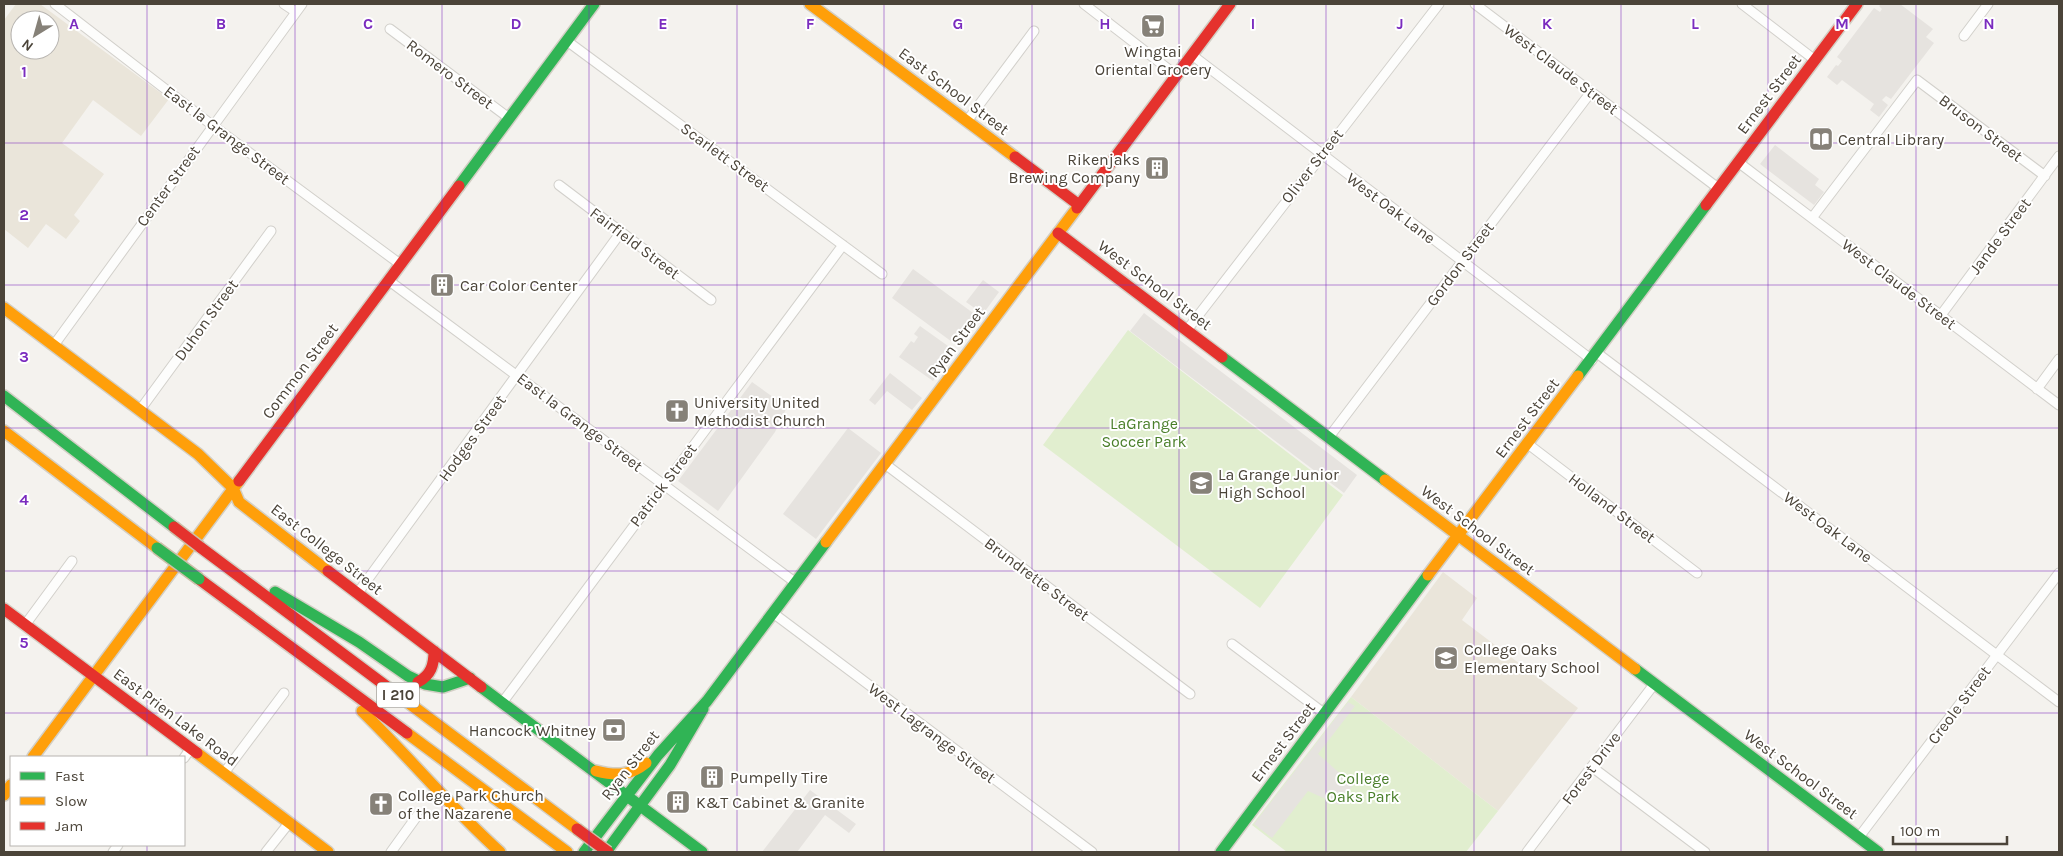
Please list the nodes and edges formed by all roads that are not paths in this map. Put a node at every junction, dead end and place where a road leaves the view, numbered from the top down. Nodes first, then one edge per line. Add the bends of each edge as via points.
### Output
1 (55, 4) edge
2 (284, 4) edge
3 (302, 4) edge
4 (594, 4) edge
5 (810, 4) edge
6 (1084, 4) edge
7 (1230, 4) edge
8 (1439, 4) edge
9 (1476, 4) edge
10 (1742, 4) edge
11 (1857, 4) edge
12 (1988, 4) edge
13 (296, 12) junction
14 (390, 29) dead end
15 (1034, 32) dead end
16 (1964, 36) dead end
17 (567, 40) junction
18 (1192, 55) junction
19 (1815, 60) junction
20 (1176, 75) junction
21 (1591, 92) junction
22 (509, 118) junction
23 (967, 121) junction
24 (212, 125) junction
25 (1321, 155) junction
26 (2059, 156) edge
27 (1738, 162) junction
28 (2044, 176) junction
29 (558, 185) dead end
30 (1718, 188) junction
31 (1079, 205) junction
32 (1812, 218) junction
33 (271, 231) dead end
34 (621, 232) junction
35 (1058, 233) junction
36 (843, 244) junction
37 (1462, 261) junction
38 (400, 264) junction
39 (882, 274) dead end
40 (388, 280) junction
41 (711, 300) dead end
42 (4, 308) edge
43 (1940, 315) junction
44 (1187, 330) junction
45 (54, 345) junction
46 (1594, 356) junction
47 (2059, 359) edge
48 (518, 376) junction
49 (2037, 388) junction
50 (4, 396) edge
51 (2059, 405) edge
52 (140, 410) junction
53 (4, 431) edge
54 (1329, 437) junction
55 (1528, 444) junction
56 (885, 464) junction
57 (664, 484) junction
58 (233, 488) junction
59 (1458, 535) junction
60 (217, 559) junction
61 (72, 561) dead end
62 (1697, 573) dead end
63 (2059, 573) edge
64 (796, 583) junction
65 (357, 594) junction
66 (4, 609) edge
67 (773, 614) junction
68 (25, 625) junction
69 (1232, 644) dead end
70 (294, 650) junction
71 (434, 651) junction
72 (1997, 655) junction
73 (94, 676) junction
74 (470, 678) junction
75 (418, 682) junction
76 (1654, 683) junction
77 (284, 693) dead end
78 (1190, 694) dead end
79 (707, 701) junction
80 (502, 702) junction
81 (2059, 702) edge
82 (1325, 714) junction
83 (191, 748) junction
84 (660, 751) junction
85 (33, 756) edge
86 (185, 757) edge
87 (1592, 767) junction
88 (591, 770) junction
89 (224, 774) junction
90 (626, 796) junction
91 (640, 806) junction
92 (418, 816) dead end
93 (289, 823) junction
94 (1858, 837) junction
95 (1532, 851) edge
96 (266, 852) edge
97 (328, 852) edge
98 (391, 852) edge
99 (500, 852) edge
100 (567, 852) edge
101 (584, 852) edge
102 (607, 852) edge
103 (702, 852) edge
104 (1092, 852) edge
105 (1221, 852) edge
106 (1706, 852) edge
107 (1878, 852) edge

1 - 24 street, East la Grange Street
2 - 13 street
3 - 13 street, Center Street
4 - 17 main road, Common Street
5 - 23 main road, East School Street
6 - 20 street
7 - 18 main road, Ryan Street
8 - 25 street, Oliver Street
9 - 21 street, West Claude Street
10 - 19 street
11 - 19 main road, Ernest Street
12 - 16 street
13 - 24 street, Center Street
14 - 22 street, Romero Street
15 - 23 street
17 - 22 main road, Common Street
17 - 36 street, Scarlett Street
18 - 20 main road, Ryan Street
18 - 25 street, West Oak Lane
19 - 27 main road, Ernest Street
20 - 31 main road, Ryan Street
21 - 30 street, West Claude Street
21 - 37 street, Gordon Street
22 - 38 main road, Common Street
23 - 31 main road, East School Street
24 - 38 street, East la Grange Street
24 - 45 street, Center Street
25 - 37 street, West Oak Lane
25 - 44 street, Oliver Street
26 - 28 street, Jande Street
27 - 30 main road, Ernest Street
27 - 32 street, West Claude Street
28 - 32 street, Bruson Street via 1917,80
28 - 43 street, Jande Street
29 - 34 street, Fairfield Street
30 - 46 main road, Ernest Street
31 - 35 main road, Ryan Street
32 - 43 street, West Claude Street
33 - 52 street, Duhon Street
34 - 41 street, Fairfield Street
34 - 48 street, Hodges Street
35 - 44 main road, West School Street
35 - 56 main road, Ryan Street
36 - 39 street, Scarlett Street
36 - 57 street, Patrick Street
37 - 46 street, West Oak Lane
37 - 54 street, Gordon Street
38 - 40 main road, Common Street
40 - 48 street, East la Grange Street
40 - 58 main road, Common Street
42 - 45 main road, East College Street
43 - 49 street, West Claude Street
44 - 54 main road, West School Street
45 - 52 main road, East College Street
46 - 55 main road, Ernest Street
46 - 72 street, West Oak Lane
47 - 49 street
48 - 57 street, East la Grange Street
48 - 65 street, Hodges Street
49 - 51 street, West Claude Street
50 - 60 main road, I 210, bridge
52 - 58 main road, East College Street via 198,454
53 - 70 main road, I 210, bridge
54 - 59 main road, West School Street
55 - 59 main road, Ernest Street
55 - 62 street, Holland Street
56 - 64 main road, Ryan Street
56 - 78 street, Brundrette Street
57 - 64 street, East la Grange Street
57 - 80 street, Patrick Street
58 - 65 main road, East College Street via 239,502
58 - 73 main road, Common Street
59 - 76 main road, West School Street
59 - 82 main road, Ernest Street
60 - 75 main road via 241,570 371,649
60 - 102 main road, I 210, bridge
61 - 68 street
63 - 72 street, Creole Street
64 - 67 main road, Ryan Street
65 - 71 main road, East College Street
66 - 68 main road, East Prien Lake Road
67 - 79 main road, Ryan Street
67 - 104 street, West Lagrange Street
68 - 73 main road, East Prien Lake Road
69 - 82 street
70 - 99 main road via 377,725 468,823
70 - 100 main road, I 210
71 - 74 main road, East College Street
71 - 75 main road via 432,670 427,678
72 - 81 street, West Oak Lane
72 - 94 street, Creole Street
73 - 83 main road, East Prien Lake Road
73 - 85 main road, Common Street
74 - 75 main road via 442,687
74 - 80 main road, East College Street
76 - 87 street, Forest Drive
76 - 94 main road, West School Street
77 - 89 street
79 - 84 main road, Ryan Street
79 - 91 main road, Ryan Street via 672,764
80 - 88 main road, East College Street
82 - 105 main road, Ernest Street
83 - 86 street
83 - 89 main road, East Prien Lake Road
84 - 88 main road via 629,774 620,776
84 - 90 main road, Ryan Street
87 - 95 street, Forest Drive
87 - 106 street
88 - 90 main road, East College Street
89 - 93 main road, East Prien Lake Road
90 - 91 main road, East College Street
90 - 101 main road, Ryan Street
91 - 102 main road, Ryan Street
91 - 103 main road, East College Street
92 - 98 street
93 - 96 street
93 - 97 main road, East Prien Lake Road
94 - 107 main road, West School Street

